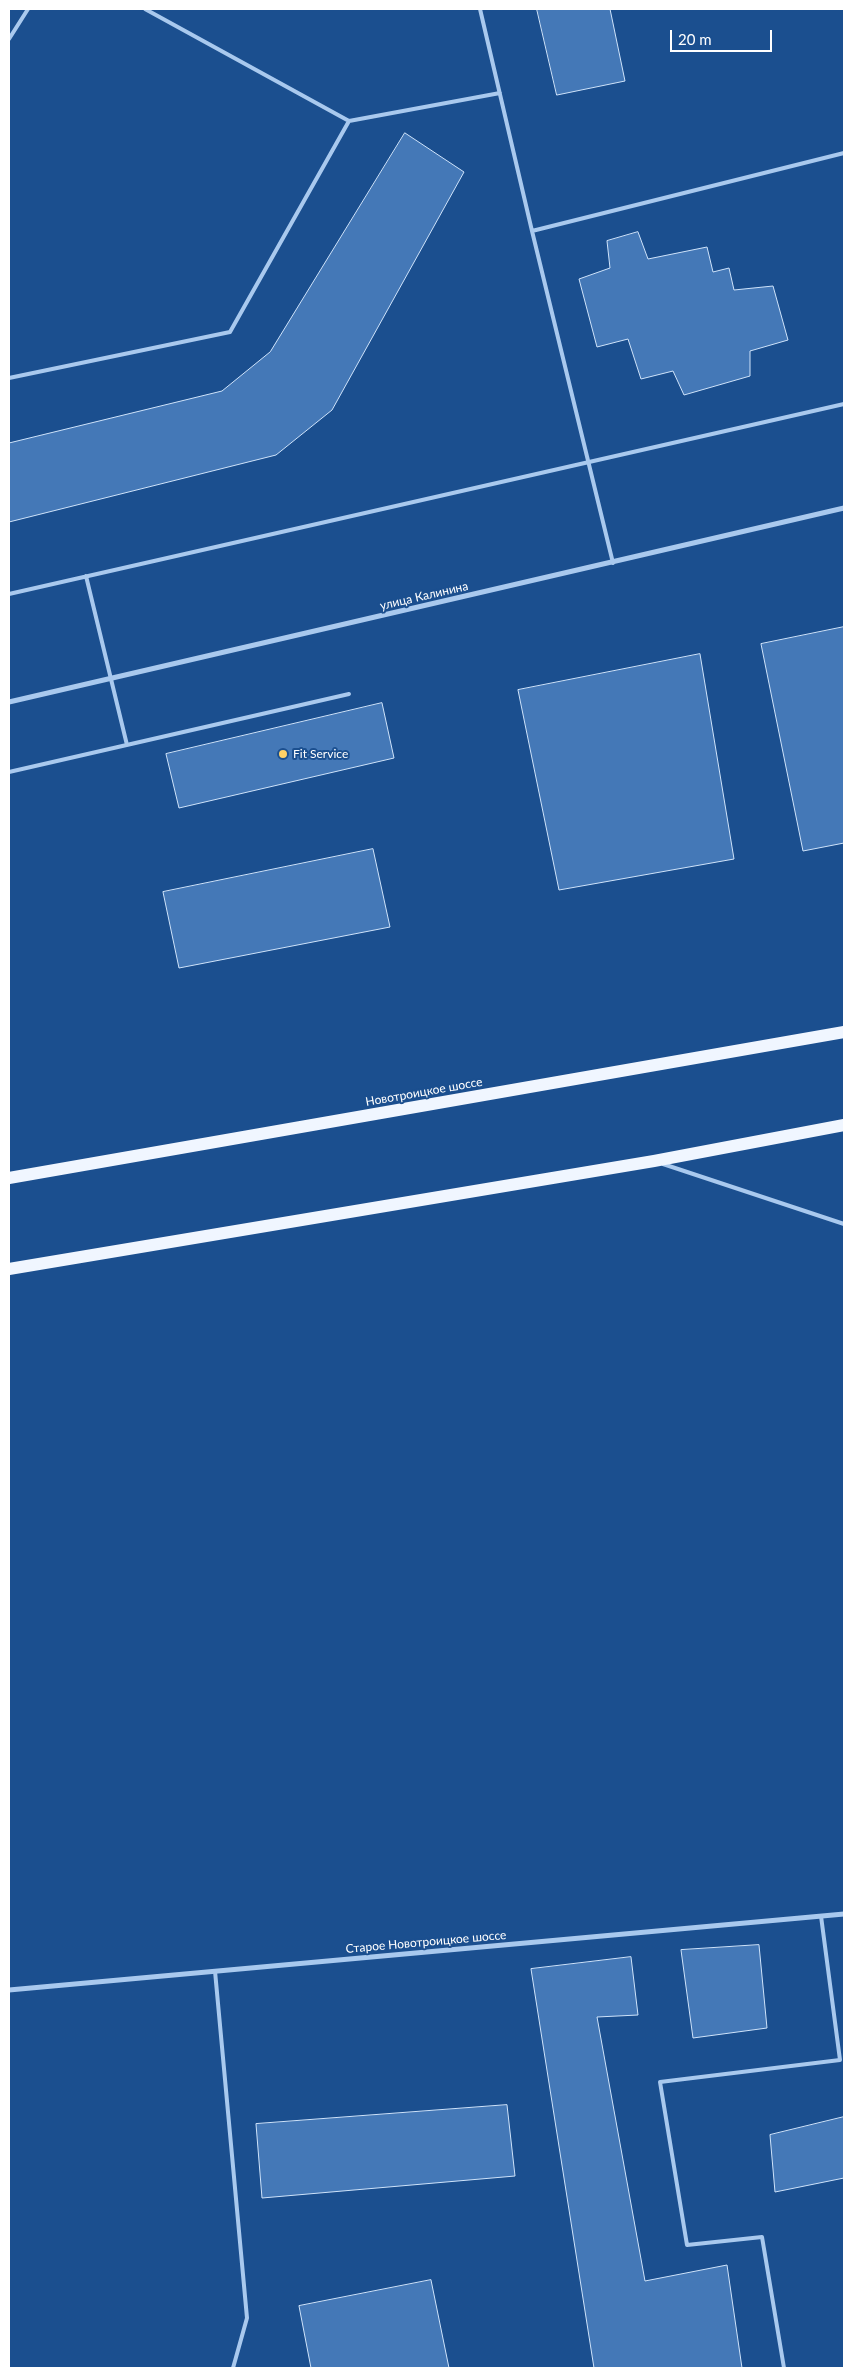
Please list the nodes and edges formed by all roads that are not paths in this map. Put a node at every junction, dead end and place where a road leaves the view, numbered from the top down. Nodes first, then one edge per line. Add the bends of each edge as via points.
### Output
1 (28, 9) edge
2 (145, 9) edge
3 (480, 9) edge
4 (9, 39) edge
5 (500, 93) junction
6 (349, 121) junction
7 (844, 153) edge
8 (532, 231) junction
9 (9, 378) edge
10 (844, 404) edge
11 (589, 460) junction
12 (844, 508) edge
13 (613, 563) junction
14 (86, 576) junction
15 (9, 594) edge
16 (113, 680) junction
17 (349, 694) dead end
18 (9, 702) edge
19 (127, 745) junction
20 (9, 772) edge
21 (844, 1032) edge
22 (844, 1125) edge
23 (654, 1161) junction
24 (9, 1178) edge
25 (844, 1224) edge
26 (9, 1269) edge
27 (844, 1914) edge
28 (821, 1916) junction
29 (215, 1971) junction
30 (9, 1990) edge
31 (233, 2368) edge
32 (784, 2368) edge

1 - 4 lane
2 - 6 lane
3 - 5 lane
5 - 6 lane
5 - 8 lane
6 - 9 lane via 230,332
7 - 8 lane
8 - 11 lane
10 - 11 lane
11 - 13 lane
11 - 14 lane
12 - 13 street, улица Калинина
13 - 16 street, улица Калинина
14 - 15 lane
14 - 16 lane
16 - 18 street, улица Калинина
16 - 19 lane
17 - 19 lane
19 - 20 lane
21 - 24 main road, Новотроицкое шоссе
22 - 23 main road
23 - 25 lane
23 - 26 main road
27 - 28 street, Старое Новотроицкое шоссе
28 - 29 street, Старое Новотроицкое шоссе
28 - 32 lane via 840,2060 660,2082 687,2245 762,2237
29 - 30 street, Старое Новотроицкое шоссе
29 - 31 lane via 247,2318

